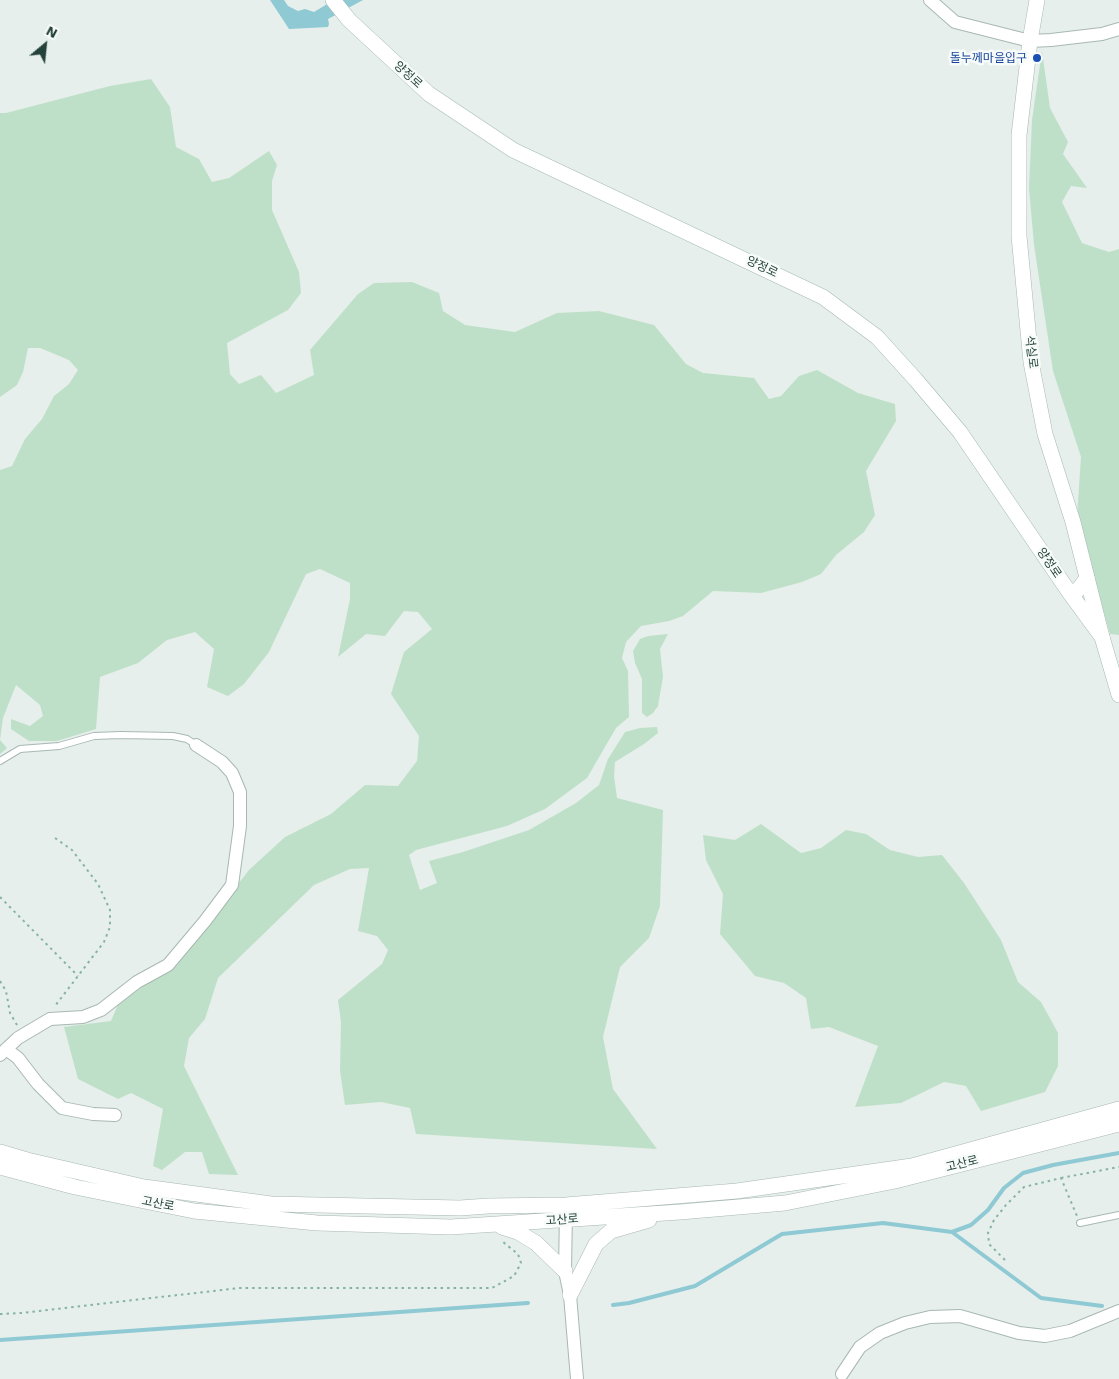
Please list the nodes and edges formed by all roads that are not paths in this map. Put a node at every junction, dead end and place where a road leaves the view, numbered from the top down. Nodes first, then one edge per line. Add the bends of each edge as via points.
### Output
1 (333, 0) edge
2 (930, 0) edge
3 (1037, 0) edge
4 (1119, 29) edge
5 (1030, 40) junction
6 (1087, 578) junction
7 (1069, 592) junction
8 (1102, 637) junction
9 (1119, 695) edge
10 (196, 745) joint
11 (0, 761) edge
12 (3, 1052) edge
13 (1119, 1109) edge
14 (116, 1115) dead end
15 (1119, 1124) edge
16 (0, 1152) edge
17 (0, 1167) edge
18 (566, 1212) junction
19 (680, 1212) junction
20 (1119, 1215) edge
21 (1080, 1223) road end
22 (498, 1226) junction
23 (565, 1271) junction
24 (570, 1295) junction
25 (1119, 1311) edge
26 (842, 1374) dead end
27 (577, 1379) edge

1 - 7 street, 양정로 via 349,20 429,94 513,150 823,297 877,337 960,432
2 - 5 street via 955,22
3 - 5 street, 석실로
4 - 5 street via 1102,34
5 - 6 street, 석실로 via 1019,135 1019,236 1032,362 1045,434
6 - 7 street via 1078,590
6 - 8 street, 석실로
7 - 8 street, 양정로
8 - 9 street, 석실로
10 - 11 lane via 173,736 94,736 59,746 20,749
10 - 12 street via 222,762 232,773 240,792 240,826 232,885 168,965 137,982 101,1010 83,1017 50,1019
12 - 14 street via 18,1058 62,1108
13 - 18 street, 고산로 via 912,1166
15 - 19 street, 고산로 via 896,1181 785,1203
16 - 18 street, 고산로 via 144,1187 271,1204 488,1206
17 - 22 street, 고산로 via 75,1187 194,1211 316,1223
18 - 19 street, 고산로
18 - 22 street, 고산로
18 - 23 street
19 - 24 street via 612,1231 596,1244
20 - 21 lane
22 - 23 street via 518,1232 536,1243
23 - 24 street
24 - 27 street
25 - 26 street via 1070,1331 1045,1336 1019,1333 960,1316 930,1317 880,1333 860,1347

